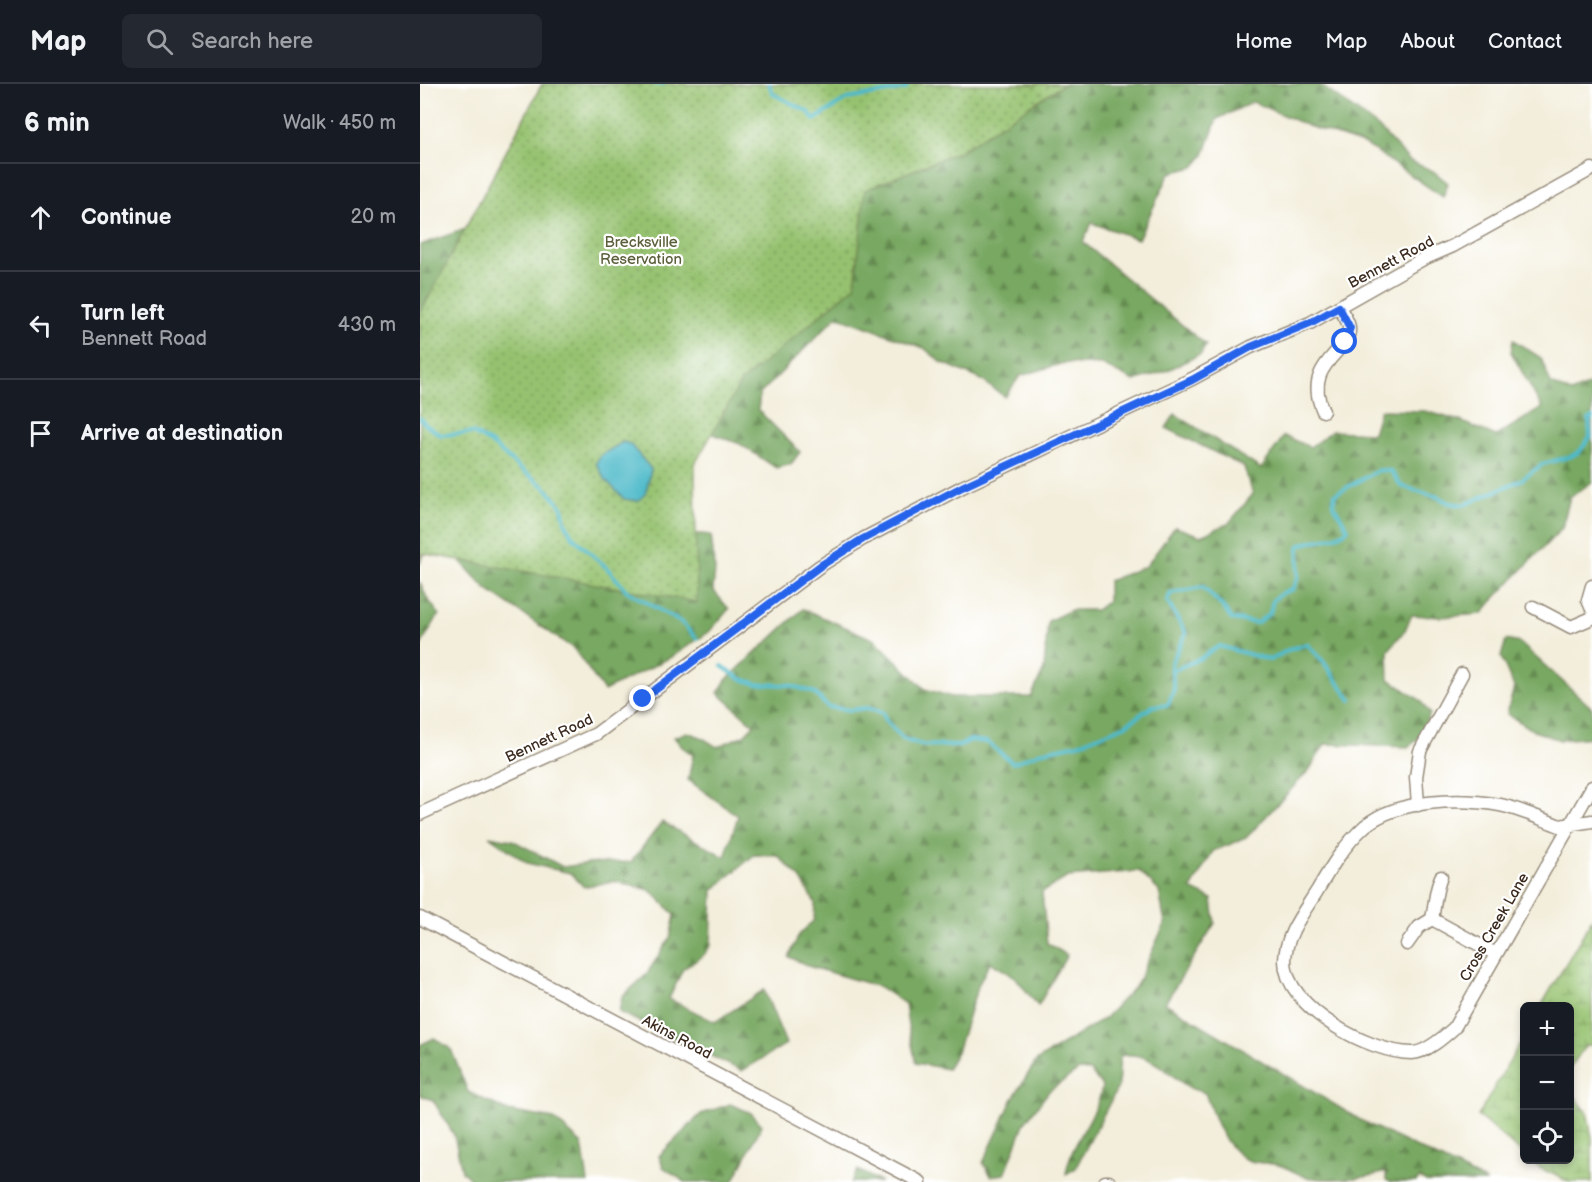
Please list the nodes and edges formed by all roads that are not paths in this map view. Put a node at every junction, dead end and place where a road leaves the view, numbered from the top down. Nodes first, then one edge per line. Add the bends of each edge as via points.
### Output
1 (1592, 169) edge
2 (1339, 307) junction
3 (1323, 411) dead end
4 (1592, 586) edge
5 (1533, 607) dead end
6 (1592, 609) edge
7 (1592, 618) edge
8 (1462, 674) dead end
9 (1592, 787) edge
10 (1418, 805) junction
11 (420, 814) edge
12 (1592, 820) edge
13 (1569, 824) junction
14 (1441, 877) dead end
15 (420, 918) edge
16 (1432, 919) junction
17 (1407, 944) dead end
18 (1496, 954) junction
19 (920, 1182) edge
20 (1105, 1182) edge
21 (1109, 1182) edge

1 - 2 street, Bennett Road
2 - 3 street via 1350,328 1319,381 1316,396
2 - 11 street, Bennett Road via 962,487 863,539 820,566 596,734
4 - 6 street via 1588,600
5 - 7 street via 1571,627
8 - 10 street via 1420,751 1416,777
9 - 13 street, Cross Creek Lane
10 - 13 street via 1443,801 1501,805 1560,826
10 - 18 street, Cross Creek Lane via 1401,807 1367,825 1340,851 1288,941 1285,962 1291,985 1305,1003 1334,1026 1364,1041 1414,1053 1440,1041 1454,1028
12 - 13 street
13 - 18 street, Cross Creek Lane
14 - 16 street
15 - 19 street, Akins Road
16 - 17 street via 1419,927
16 - 18 street
20 - 21 street

